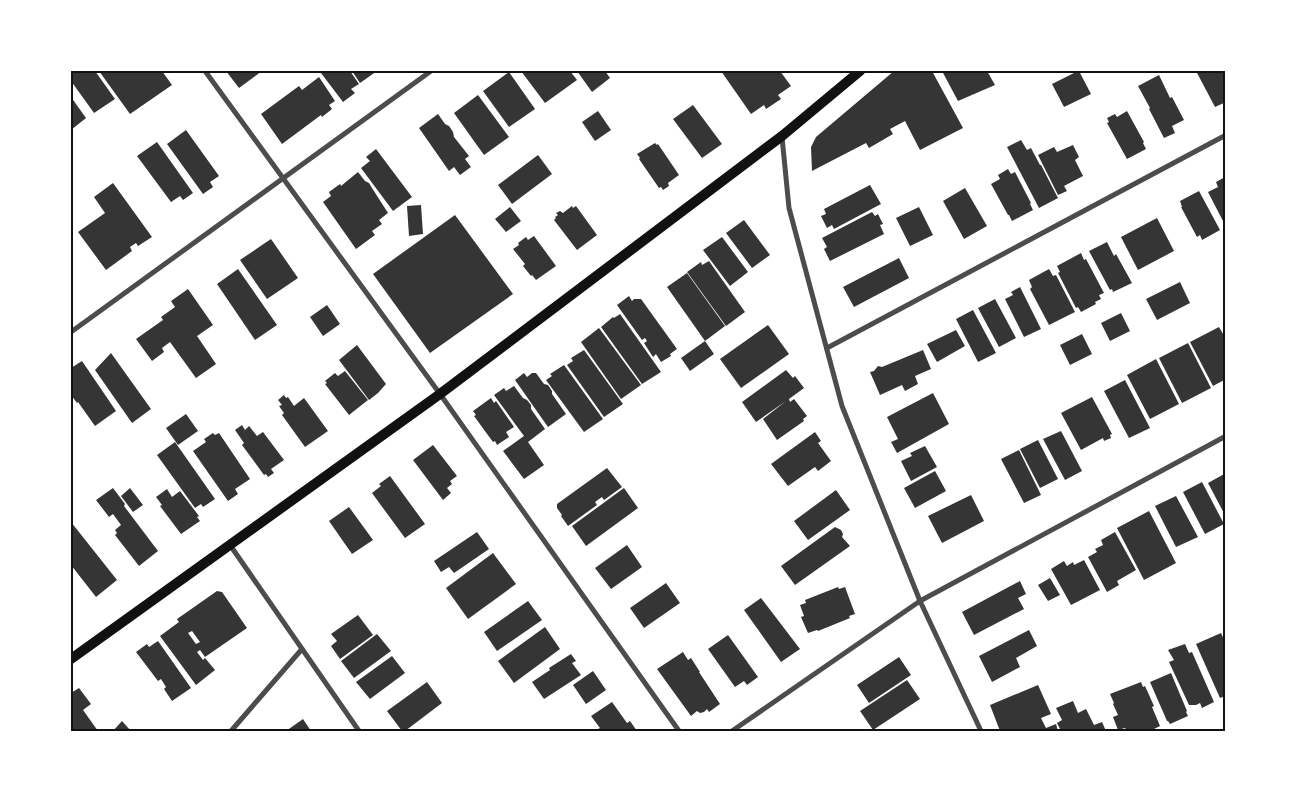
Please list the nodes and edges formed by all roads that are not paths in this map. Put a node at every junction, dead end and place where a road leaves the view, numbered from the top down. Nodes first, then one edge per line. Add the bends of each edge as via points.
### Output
1 (205, 71) edge
2 (431, 71) edge
3 (860, 71) edge
4 (782, 136) junction
5 (1226, 136) edge
6 (283, 179) junction
7 (71, 332) edge
8 (827, 348) junction
9 (440, 394) junction
10 (1226, 436) edge
11 (230, 545) junction
12 (920, 601) junction
13 (302, 649) junction
14 (71, 659) edge
15 (231, 731) edge
16 (358, 731) edge
17 (679, 731) edge
18 (732, 731) edge
19 (981, 731) edge

1 - 6 street
2 - 6 street
3 - 4 main road
4 - 8 street via 789,208
4 - 9 main road
5 - 8 street
6 - 7 street
6 - 9 street
8 - 12 street via 842,406
9 - 11 main road
9 - 17 street
10 - 12 street
11 - 13 street
11 - 14 main road
12 - 18 street
12 - 19 street
13 - 15 street
13 - 16 street

